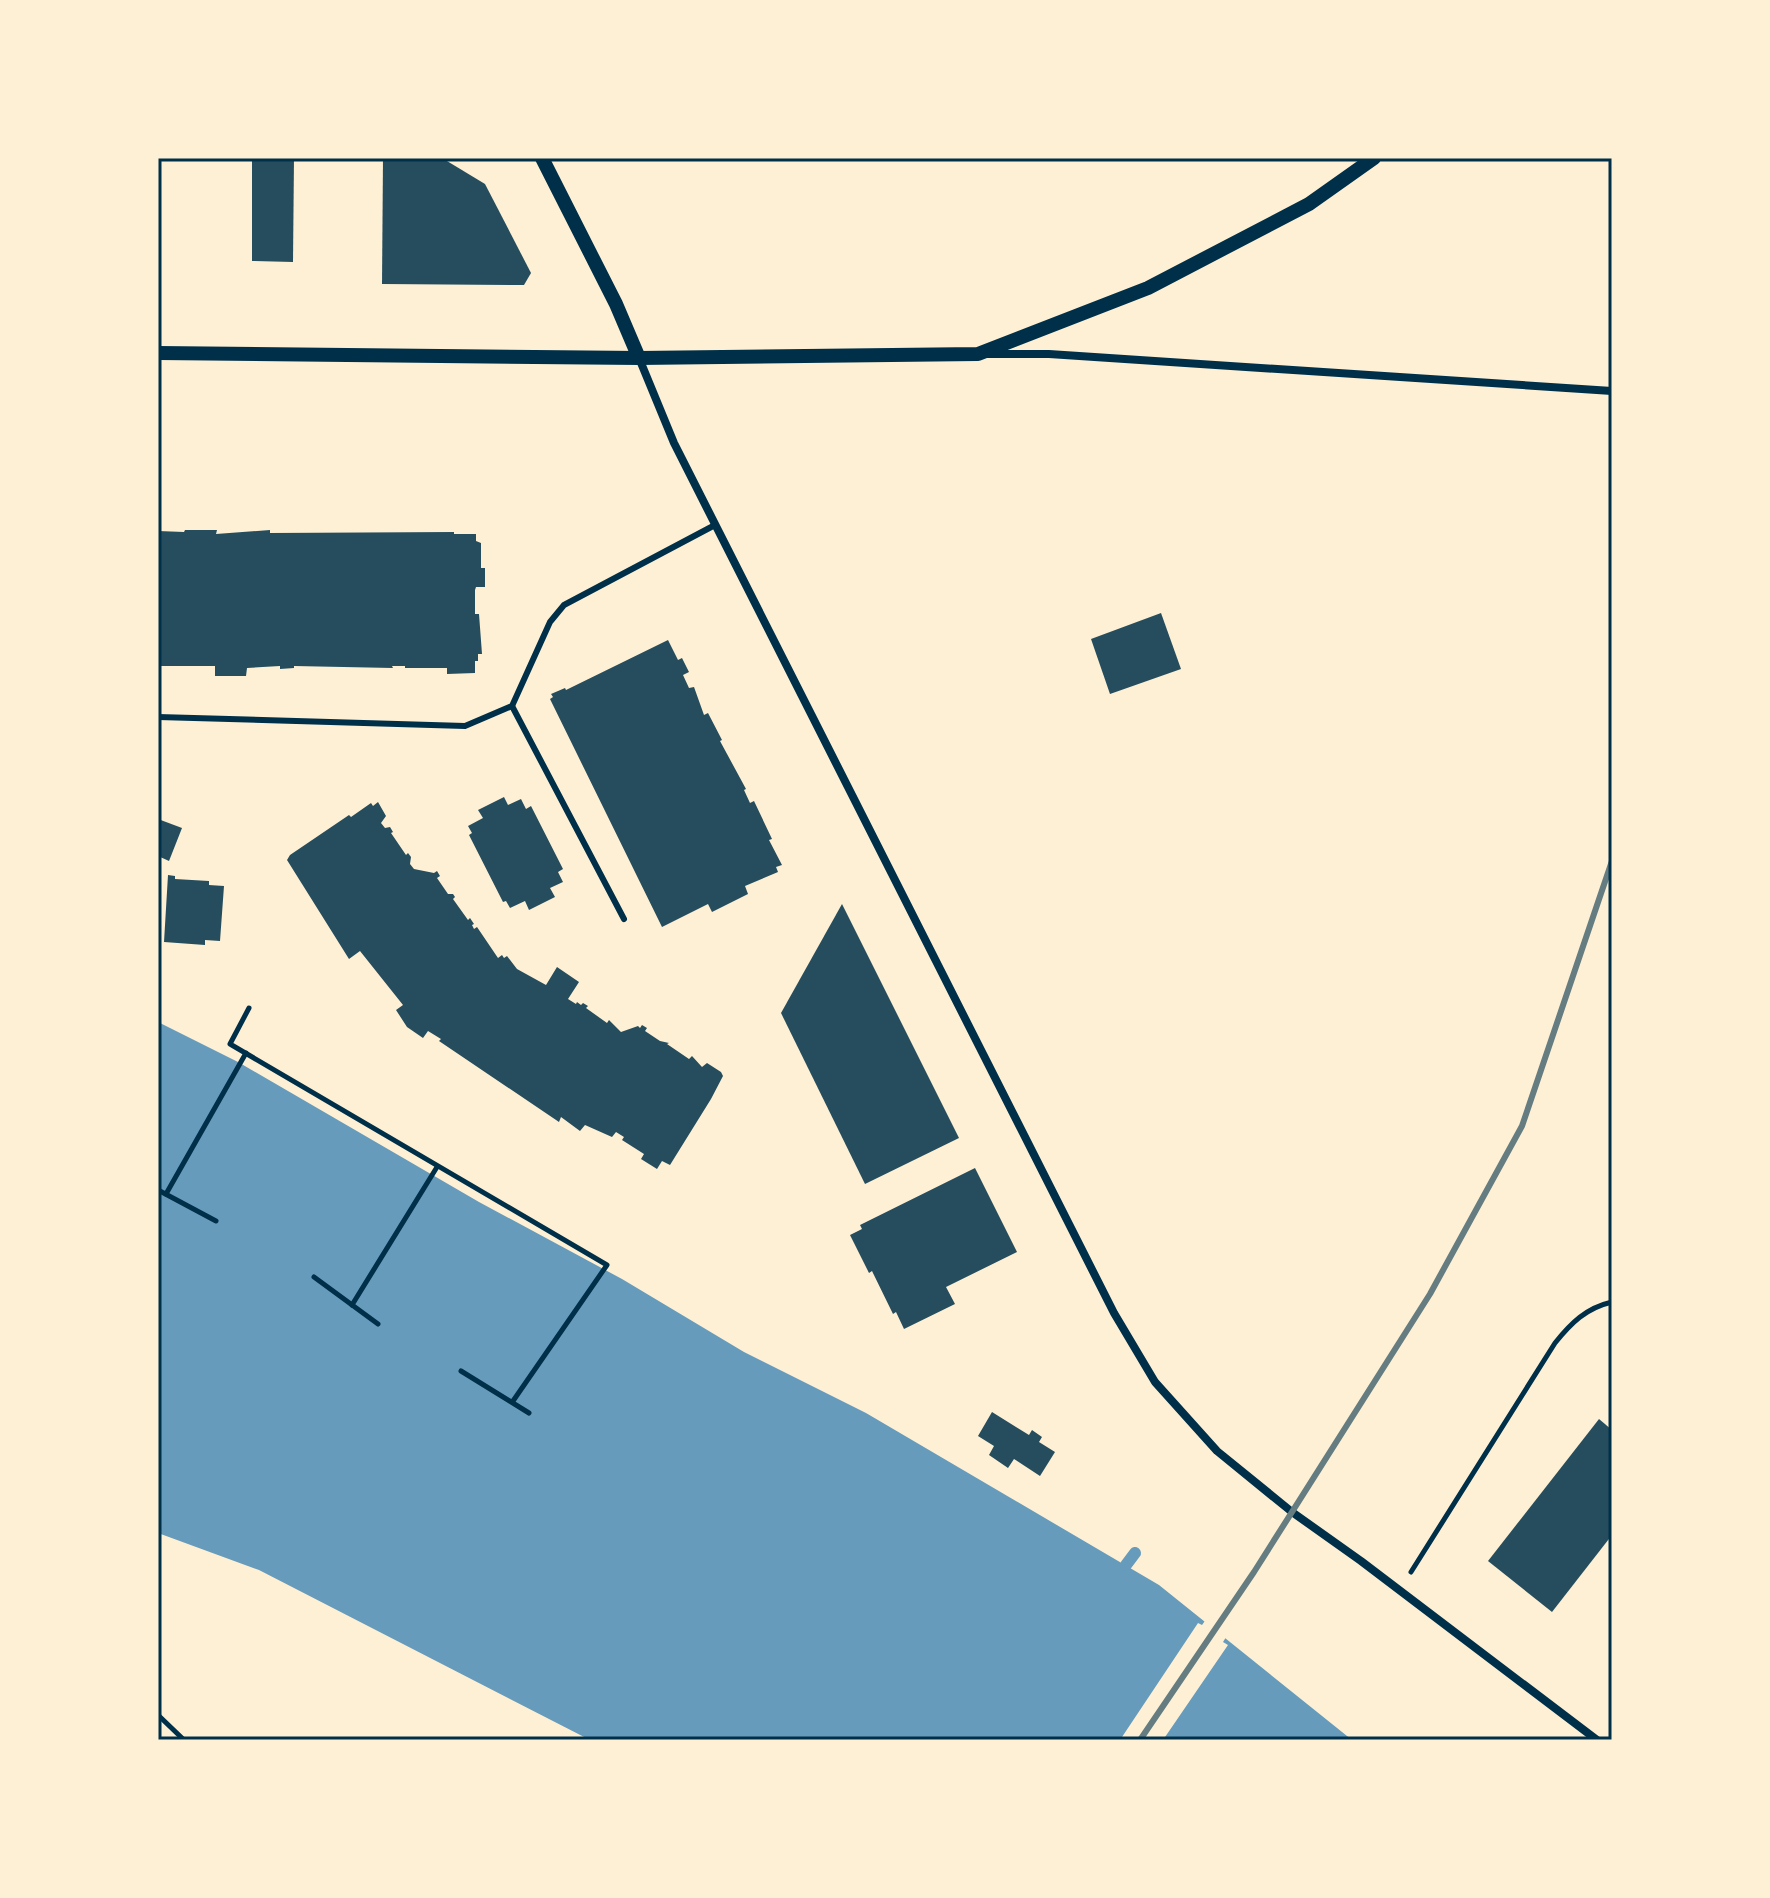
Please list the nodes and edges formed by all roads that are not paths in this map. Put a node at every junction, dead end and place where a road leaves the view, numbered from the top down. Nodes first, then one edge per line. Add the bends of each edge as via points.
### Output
1 (542, 158) edge
2 (1374, 158) edge
3 (158, 353) edge
4 (978, 354) junction
5 (639, 358) junction
6 (1612, 391) edge
7 (715, 525) junction
8 (512, 706) junction
9 (158, 717) edge
10 (624, 919) dead end
11 (1597, 1740) edge

1 - 5 street
2 - 4 street via 1309,204 1148,288
3 - 5 street
4 - 5 street
4 - 6 street via 1049,354
5 - 7 street
7 - 8 lane via 564,605 550,622
7 - 11 street via 1114,1313 1155,1382 1217,1451 1292,1512
8 - 9 lane via 465,726
8 - 10 lane

